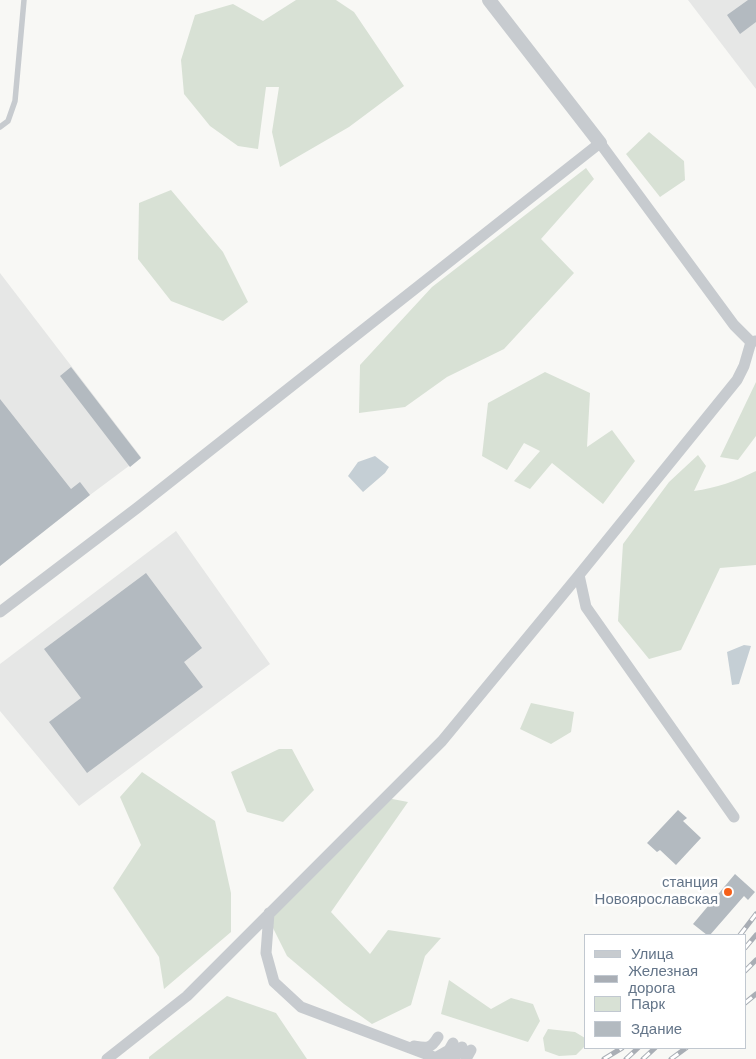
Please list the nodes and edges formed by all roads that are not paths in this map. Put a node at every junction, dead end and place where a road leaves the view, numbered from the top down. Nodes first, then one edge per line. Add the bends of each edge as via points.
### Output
1 (24, 0) edge
2 (490, 0) edge
3 (0, 127) edge
4 (600, 143) junction
5 (754, 341) edge
6 (579, 575) junction
7 (0, 612) edge
8 (734, 817) dead end
9 (269, 913) junction
10 (405, 1046) junction
11 (459, 1047) edge
12 (434, 1057) edge
13 (107, 1059) edge
14 (449, 1059) edge
15 (458, 1059) edge

1 - 3 lane via 15,101 8,122
2 - 4 street
4 - 5 street via 734,325
4 - 7 street
5 - 6 street via 737,380
6 - 8 street via 586,607
6 - 9 street via 442,741
9 - 10 street via 266,953 274,982 301,1007
9 - 13 street via 187,996
10 - 11 street via 426,1048 434,1044
10 - 12 street
11 - 12 street
11 - 12 street via 435,1048
11 - 14 street via 459,1053
11 - 15 street via 463,1056

